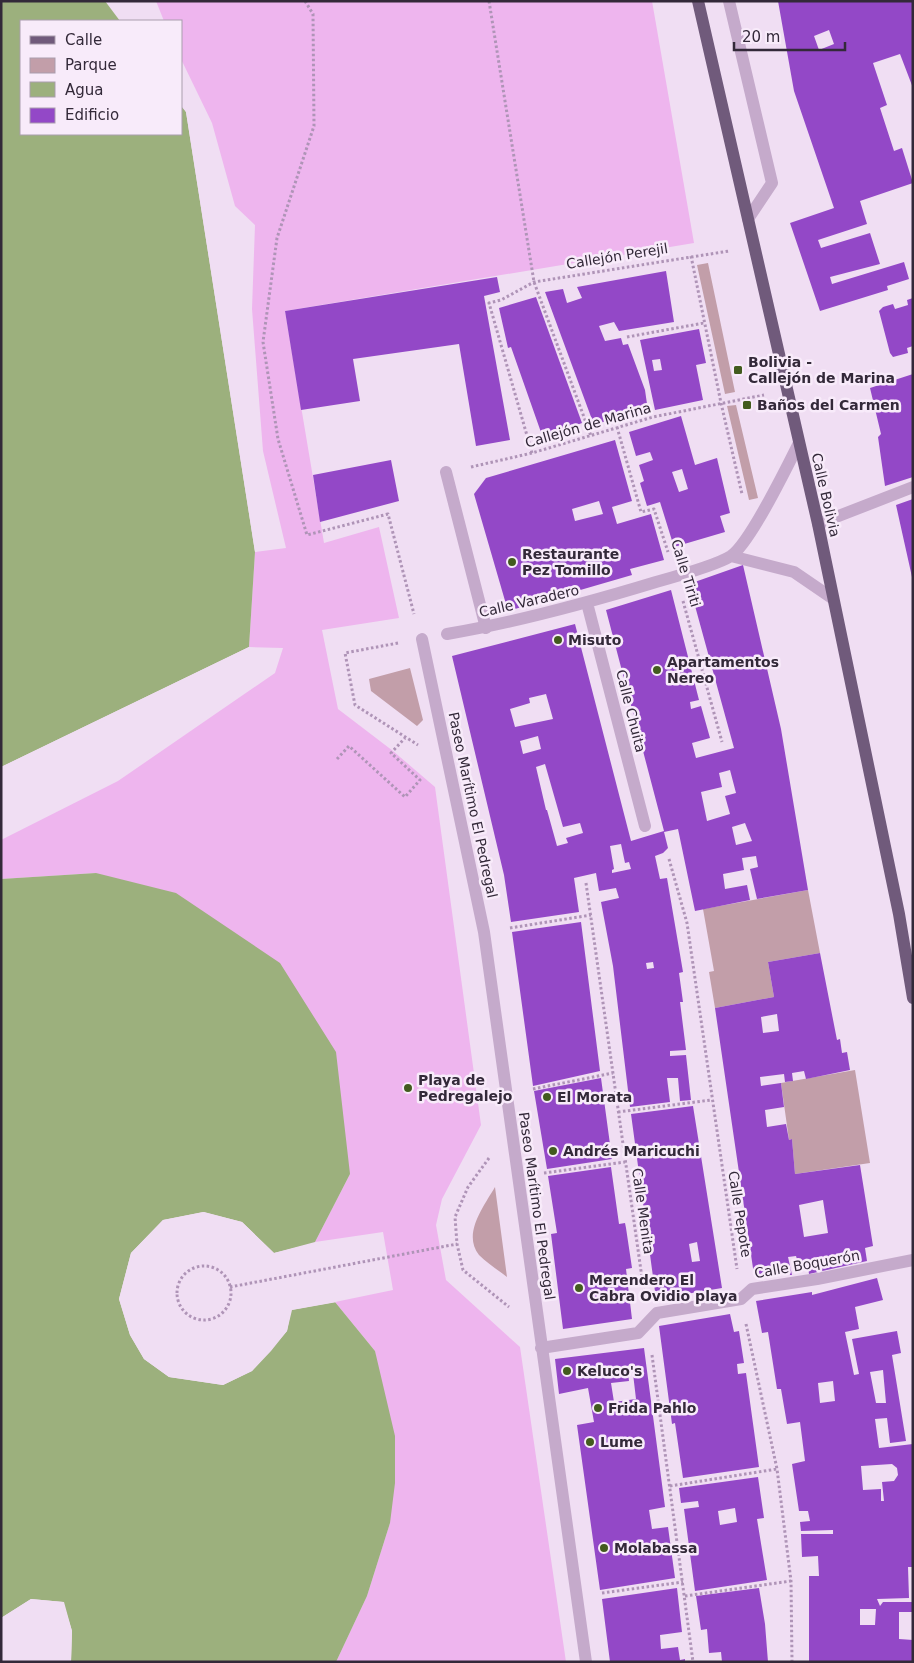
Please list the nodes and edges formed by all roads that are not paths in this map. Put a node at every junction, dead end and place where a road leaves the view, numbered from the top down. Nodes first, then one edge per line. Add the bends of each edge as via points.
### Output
1 (698, 1) edge
2 (729, 1) edge
3 (748, 220) junction
4 (799, 443) junction
5 (446, 472) road end
6 (913, 487) edge
7 (818, 524) junction
8 (731, 556) junction
9 (832, 598) junction
10 (587, 603) junction
11 (486, 628) junction
12 (447, 634) dead end
13 (422, 639) road end
14 (645, 826) dead end
15 (913, 998) edge
16 (913, 1260) edge
17 (541, 1348) junction
18 (586, 1662) edge

1 - 3 main road, Calle Bolivia
2 - 3 street via 772,183
3 - 4 main road, Calle Bolivia
4 - 7 main road, Calle Bolivia
4 - 8 street via 751,530
5 - 11 street
6 - 7 street
7 - 9 main road, Calle Bolivia
8 - 9 street via 794,572
8 - 10 street, Calle Varadero
9 - 15 main road, Calle Bolivia via 899,914
10 - 11 street, Calle Varadero
10 - 14 street, Calle Chuita
11 - 12 street, Calle Varadero
13 - 17 street, Paseo Marítimo El Pedregal via 484,932
16 - 17 street, Calle Boquerón via 752,1289 741,1299 657,1313 638,1333
17 - 18 street, Paseo Marítimo El Pedregal

